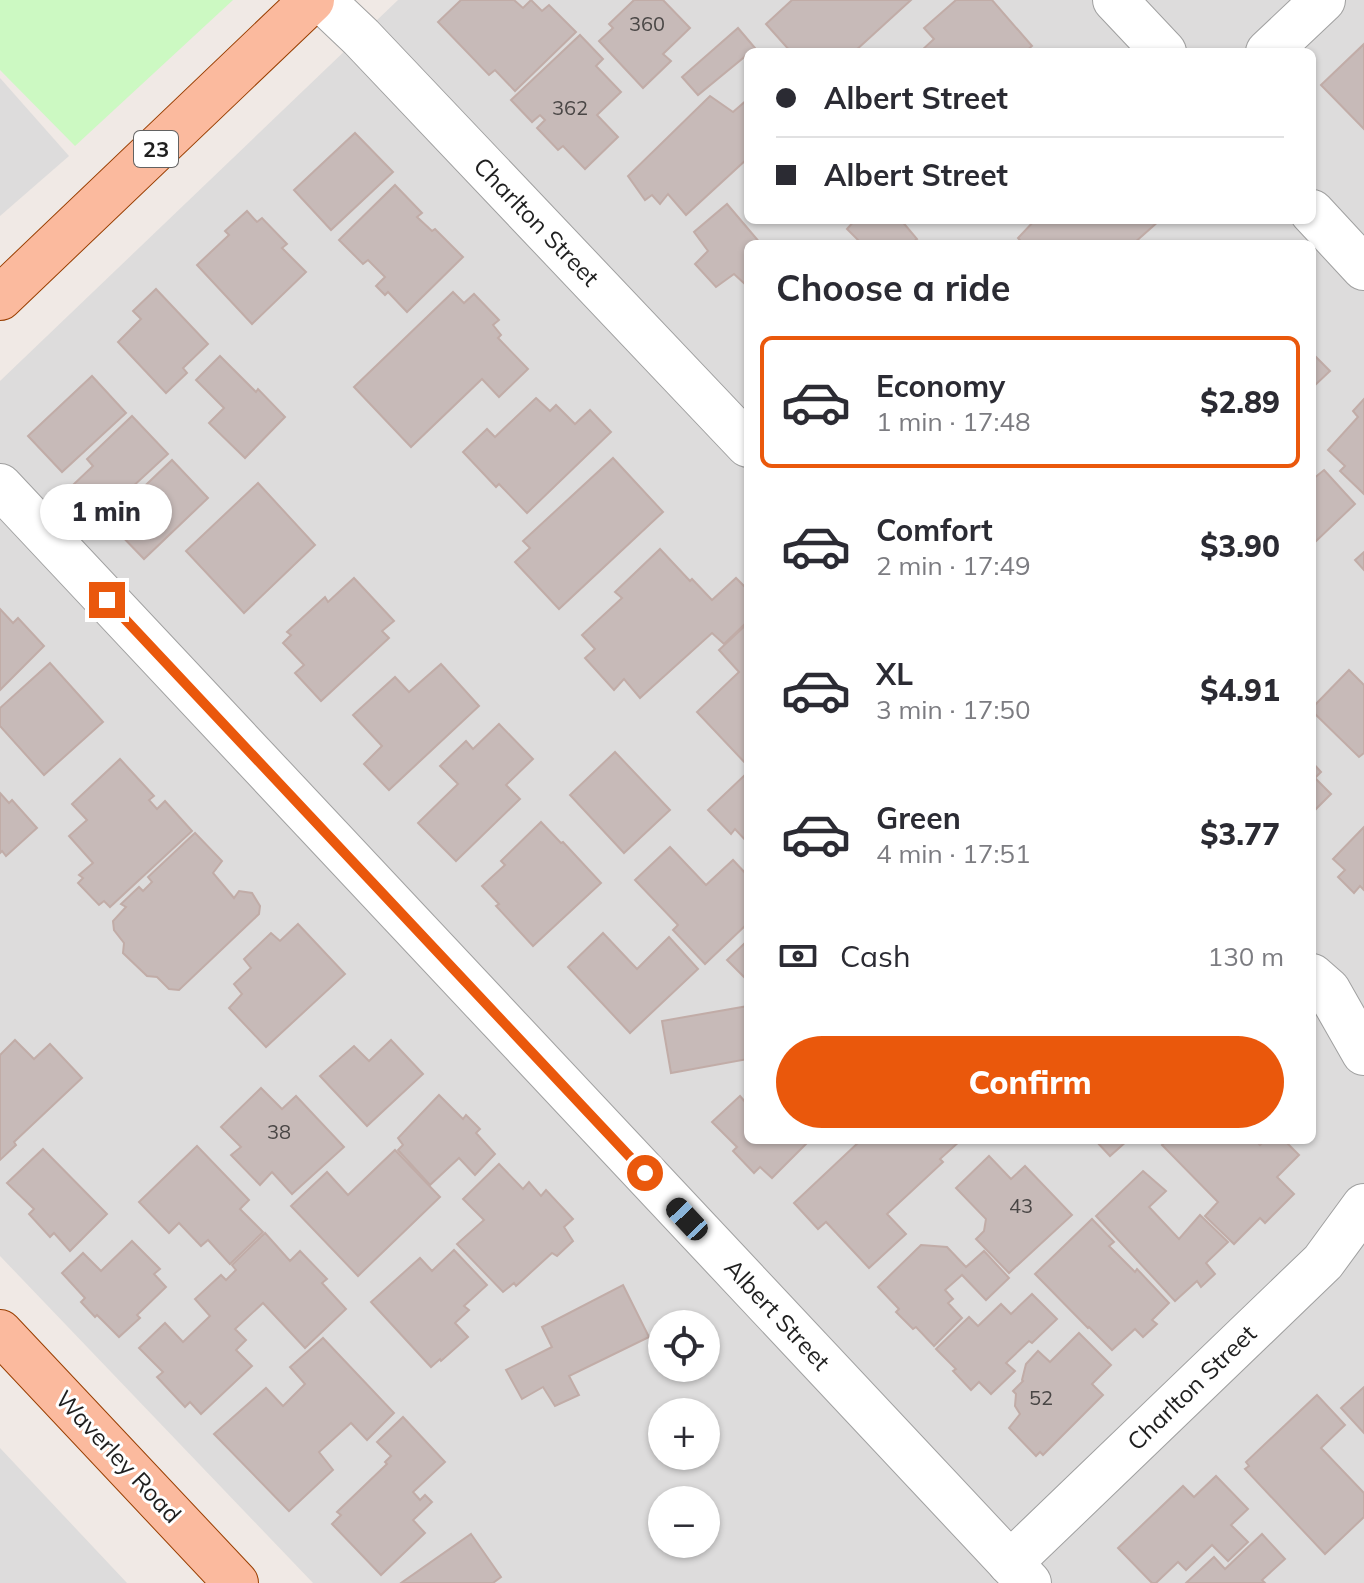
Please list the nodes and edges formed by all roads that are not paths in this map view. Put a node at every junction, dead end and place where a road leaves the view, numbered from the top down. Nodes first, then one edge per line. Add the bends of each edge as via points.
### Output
1 (312, 0) edge
2 (322, 0) edge
3 (1115, 0) edge
4 (1323, 0) edge
5 (1160, 48) edge
6 (1272, 48) edge
7 (1316, 216) edge
8 (1364, 268) edge
9 (0, 298) edge
10 (744, 441) edge
11 (0, 486) edge
12 (1316, 980) edge
13 (1364, 1053) edge
14 (1364, 1206) edge
15 (0, 1332) edge
16 (1019, 1573) edge
17 (236, 1583) edge

1 - 9 main road, 23
2 - 10 street, Charlton Street
3 - 5 street
4 - 6 street
7 - 8 street
11 - 16 street, Albert Street
12 - 13 street via 1328,990
14 - 16 street, Charlton Street via 1323,1262
15 - 17 main road, Waverley Road

